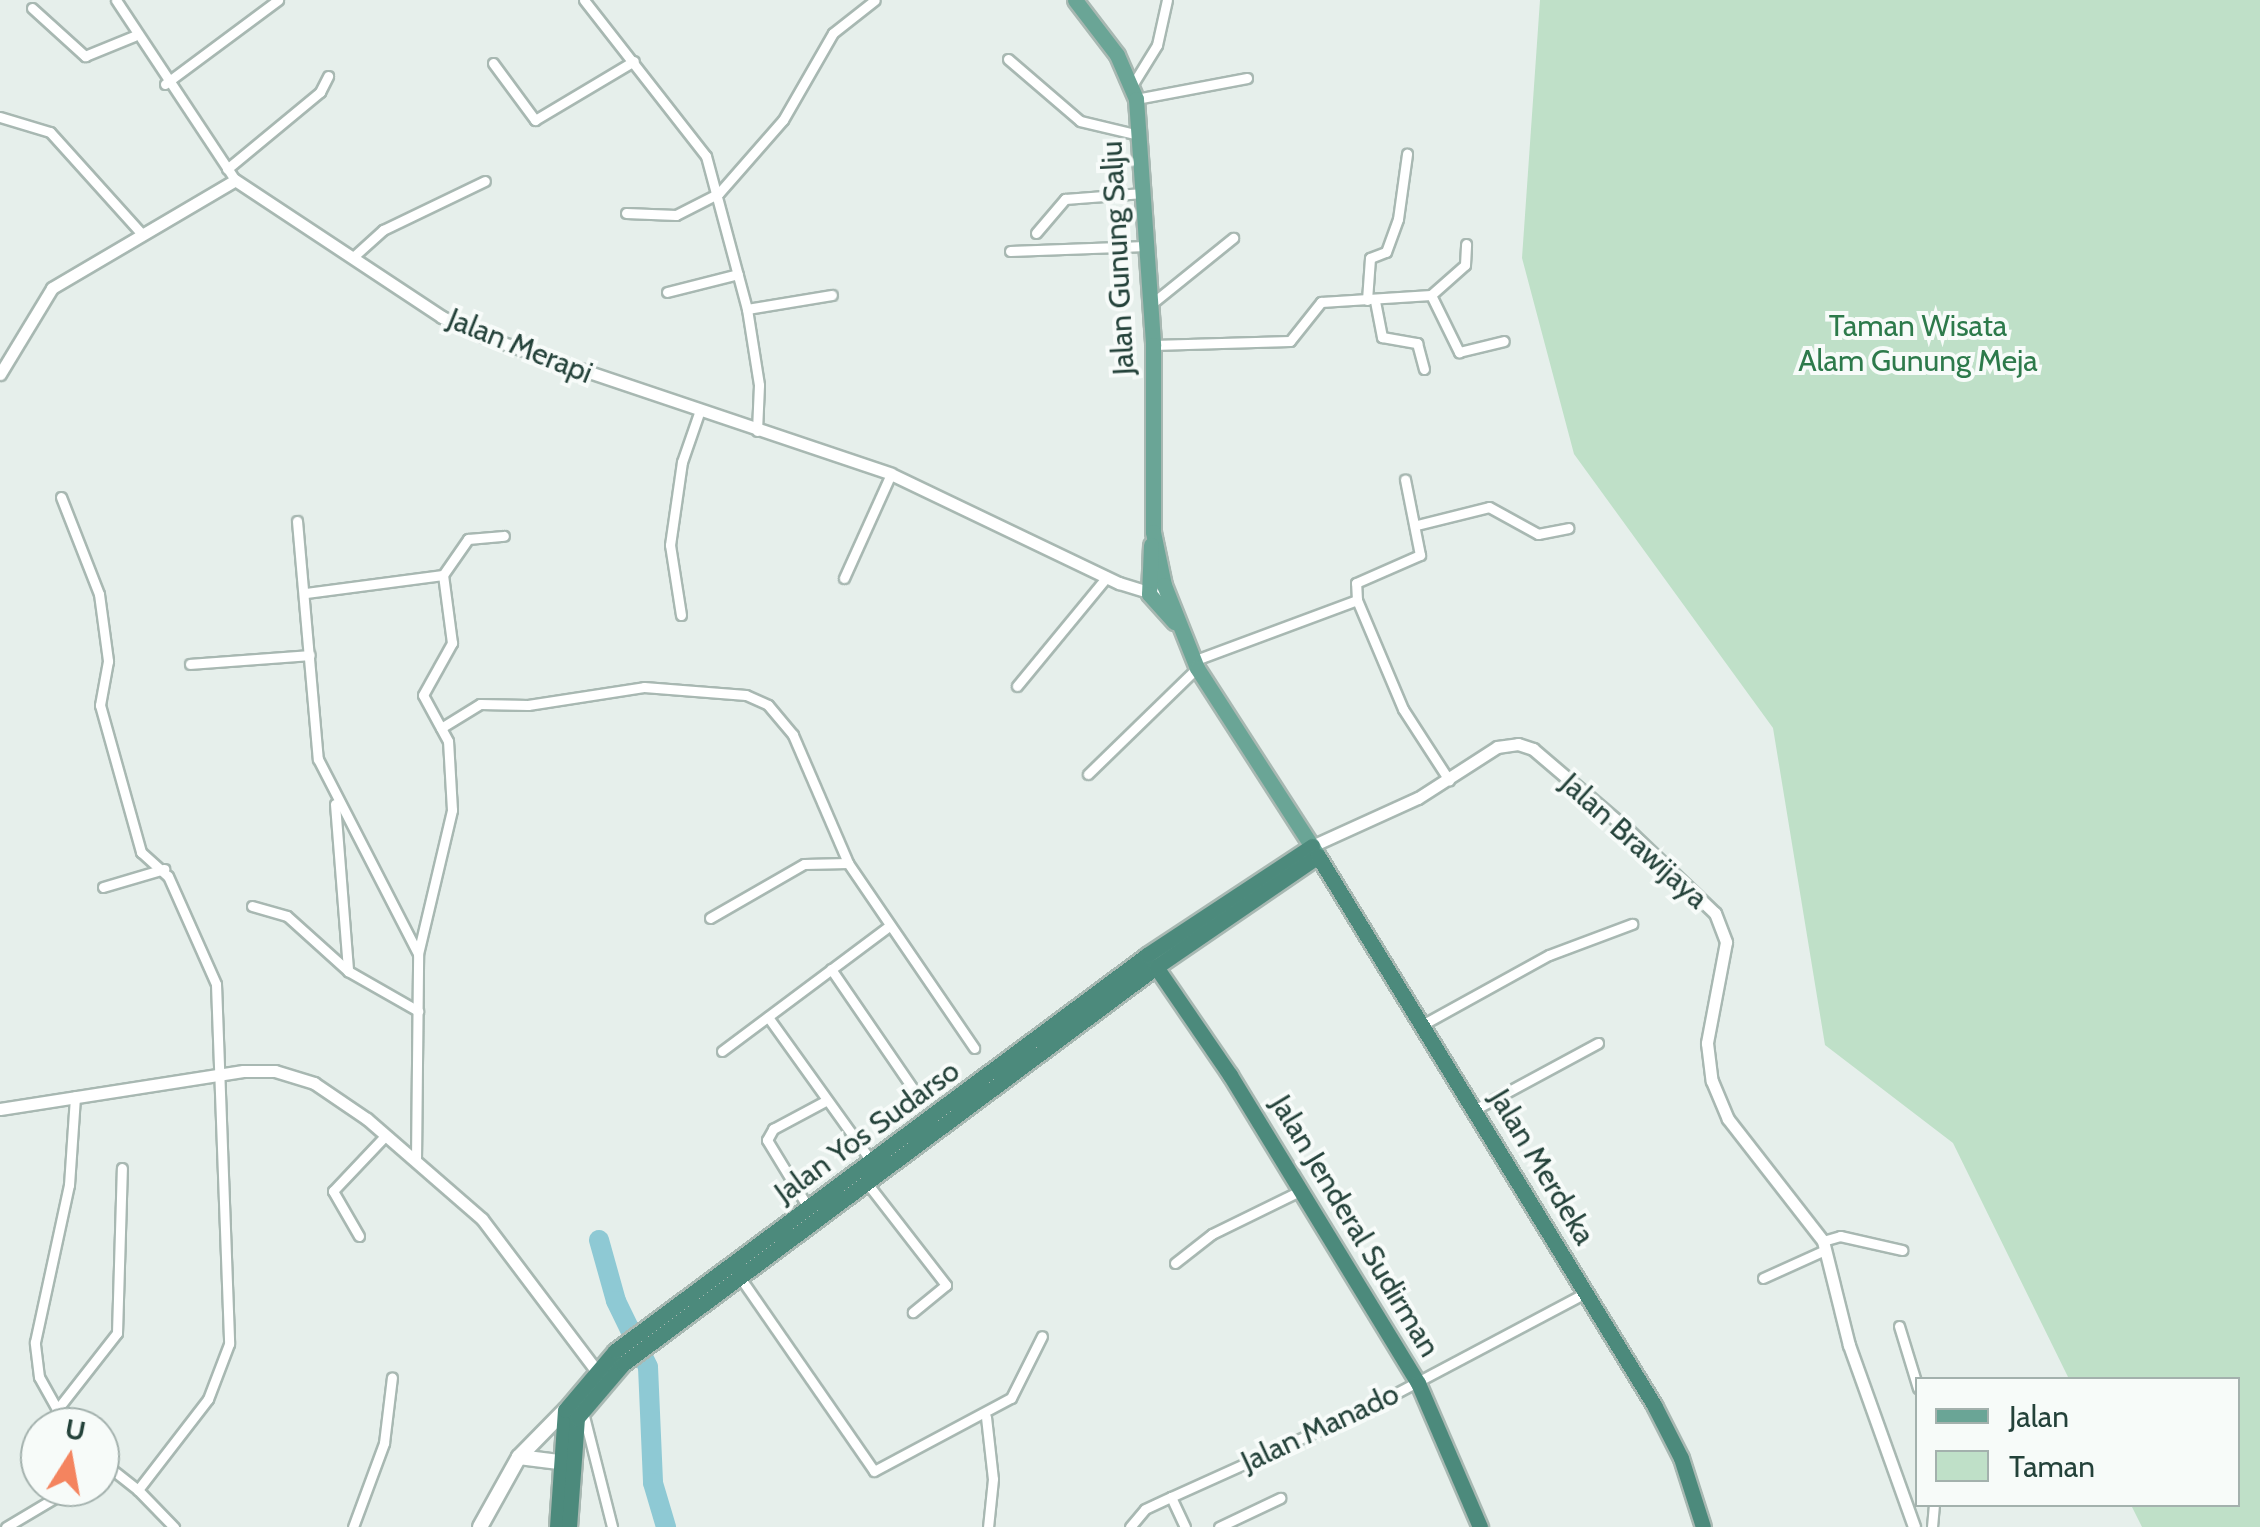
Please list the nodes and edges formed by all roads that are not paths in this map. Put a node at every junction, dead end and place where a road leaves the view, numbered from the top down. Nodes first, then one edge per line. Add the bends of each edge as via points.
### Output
1 (116, 0) edge
2 (278, 0) edge
3 (584, 0) edge
4 (875, 0) edge
5 (1076, 0) edge
6 (1166, 0) edge
7 (32, 8) dead end
8 (134, 36) junction
9 (1008, 59) dead end
10 (634, 61) junction
11 (493, 63) dead end
12 (328, 76) dead end
13 (1248, 78) dead end
14 (165, 84) junction
15 (1134, 91) junction
16 (0, 117) edge
17 (1140, 134) junction
18 (1408, 154) dead end
19 (231, 174) junction
20 (485, 181) dead end
21 (720, 192) junction
22 (1142, 193) junction
23 (626, 212) dead end
24 (1036, 233) dead end
25 (142, 234) junction
26 (1233, 238) dead end
27 (1466, 244) dead end
28 (1146, 246) junction
29 (1010, 252) dead end
30 (352, 258) junction
31 (738, 274) junction
32 (667, 292) dead end
33 (832, 295) dead end
34 (1430, 296) junction
35 (1371, 301) junction
36 (1150, 305) junction
37 (747, 309) junction
38 (1504, 341) dead end
39 (1153, 345) junction
40 (1424, 369) dead end
41 (0, 374) edge
42 (699, 413) junction
43 (757, 431) junction
44 (890, 474) junction
45 (1405, 478) dead end
46 (60, 496) dead end
47 (297, 521) dead end
48 (1417, 525) junction
49 (1568, 528) dead end
50 (504, 536) dead end
51 (443, 575) junction
52 (844, 578) dead end
53 (1113, 580) junction
54 (1156, 587) junction
55 (306, 593) junction
56 (1358, 600) junction
57 (681, 615) dead end
58 (310, 655) junction
59 (190, 664) dead end
60 (1195, 665) junction
61 (1017, 686) dead end
62 (441, 728) junction
63 (1088, 774) dead end
64 (1449, 780) junction
65 (335, 801) junction
66 (1315, 851) junction
67 (848, 863) junction
68 (164, 870) junction
69 (103, 887) dead end
70 (252, 906) dead end
71 (710, 918) dead end
72 (1632, 924) dead end
73 (888, 926) junction
74 (418, 954) junction
75 (1156, 968) junction
76 (831, 970) junction
77 (348, 971) junction
78 (418, 1012) junction
79 (768, 1016) junction
80 (1422, 1025) junction
81 (1598, 1043) dead end
82 (974, 1048) dead end
83 (722, 1051) dead end
84 (219, 1074) junction
85 (916, 1093) dead end
86 (75, 1096) junction
87 (828, 1100) junction
88 (958, 1108) junction
89 (0, 1109) edge
90 (1474, 1110) junction
91 (386, 1134) junction
92 (416, 1160) junction
93 (872, 1162) junction
94 (122, 1168) dead end
95 (867, 1183) junction
96 (1302, 1190) junction
97 (809, 1209) junction
98 (358, 1236) dead end
99 (1824, 1246) junction
100 (1902, 1250) dead end
101 (1175, 1263) dead end
102 (739, 1276) junction
103 (1763, 1278) dead end
104 (1587, 1292) junction
105 (914, 1312) dead end
106 (1899, 1326) dead end
107 (1042, 1336) dead end
108 (619, 1358) junction
109 (594, 1369) junction
110 (392, 1377) dead end
111 (1915, 1378) edge
112 (1418, 1382) junction
113 (54, 1407) edge
114 (59, 1407) edge
115 (574, 1410) junction
116 (986, 1417) junction
117 (519, 1457) junction
118 (559, 1462) junction
119 (120, 1478) edge
120 (138, 1490) junction
121 (1171, 1497) junction
122 (1280, 1498) dead end
123 (40, 1507) edge
124 (6, 1527) edge
125 (174, 1527) edge
126 (353, 1527) edge
127 (480, 1527) edge
128 (557, 1527) edge
129 (569, 1527) edge
130 (612, 1527) edge
131 (988, 1527) edge
132 (1130, 1527) edge
133 (1185, 1527) edge
134 (1218, 1527) edge
135 (1480, 1527) edge
136 (1703, 1527) edge
137 (1914, 1527) edge

1 - 8 street
2 - 14 street
3 - 10 street
4 - 21 street via 832,33 782,120
5 - 15 main road, Jalan Gunung Salju
6 - 15 street via 1157,45
7 - 8 street via 85,56
8 - 14 street
9 - 17 street via 1080,121
10 - 11 street via 541,120 530,118
10 - 21 street via 694,136
12 - 19 street
13 - 15 street
14 - 19 street
15 - 17 main road, Jalan Gunung Salju
16 - 25 street via 50,132
17 - 22 main road, Jalan Gunung Salju
18 - 35 street via 1386,252 1370,258
19 - 25 street
19 - 30 street, Jalan Merapi
20 - 30 street via 383,230
21 - 23 street via 676,215
21 - 31 street
22 - 24 street via 1065,199
22 - 28 main road, Jalan Gunung Salju
25 - 41 street via 52,288
26 - 36 street
27 - 34 street via 1465,265
28 - 29 street
28 - 36 main road, Jalan Gunung Salju
30 - 42 street, Jalan Merapi via 485,337
31 - 32 street
31 - 37 street
33 - 37 street
34 - 35 street
34 - 38 street via 1459,352
35 - 39 street via 1321,302 1297,336 1276,344
35 - 40 street via 1382,338 1418,342
36 - 39 main road, Jalan Gunung Salju
37 - 43 street via 759,386
39 - 54 main road, Jalan Gunung Salju
42 - 43 street, Jalan Merapi
42 - 57 street via 682,462 670,545
43 - 44 street, Jalan Merapi
44 - 52 street
44 - 53 street, Jalan Merapi
45 - 48 street
46 - 68 street via 99,594 108,661 100,705 130,816 141,852
47 - 55 street
48 - 49 street via 1489,506 1543,536
48 - 56 street via 1420,554 1356,583
50 - 51 street via 468,539
51 - 55 street
51 - 62 street via 452,642 423,695
53 - 54 street, Jalan Merapi
53 - 61 street
54 - 60 main road
55 - 58 street
56 - 60 street
56 - 64 street via 1403,708
58 - 59 street
58 - 65 street via 318,758
60 - 63 street
60 - 66 main road
62 - 67 street via 480,704 528,705 624,688 755,698 793,735
62 - 74 street via 450,752 450,828
64 - 66 street, Jalan Brawijaya
64 - 99 street, Jalan Brawijaya via 1497,747 1533,750 1715,913 1726,942 1707,1042 1712,1081 1728,1120
65 - 74 street
65 - 77 street
66 - 75 highway, Jalan Yos Sudarso
66 - 80 highway, Jalan Merdeka
66 - 88 highway, Jalan Yos Sudarso via 1147,955
67 - 71 street via 804,864
67 - 73 street
68 - 69 street
68 - 84 street via 214,975
70 - 77 street via 287,916
72 - 80 street via 1549,955
73 - 76 street
73 - 82 street
74 - 78 street
75 - 88 highway, Jalan Yos Sudarso
75 - 96 highway, Jalan Jenderal Sudirman
76 - 79 street
76 - 85 street
77 - 78 street
78 - 92 street
79 - 83 street
79 - 87 street
80 - 90 highway, Jalan Merdeka
81 - 90 street
84 - 86 street
84 - 91 street via 294,1076 342,1099
84 - 120 street via 227,1358 208,1398
86 - 89 street
86 - 113 street via 69,1184 36,1342 38,1377
87 - 93 street
87 - 97 street via 773,1129 767,1140
88 - 93 highway, Jalan Yos Sudarso
88 - 95 highway, Jalan Yos Sudarso
90 - 104 highway, Jalan Merdeka
91 - 92 street
91 - 98 street via 333,1191
92 - 109 street via 482,1219
93 - 97 highway, Jalan Yos Sudarso
94 - 114 street via 117,1333
95 - 102 highway, Jalan Yos Sudarso
95 - 105 street via 946,1285
96 - 101 street via 1212,1234
96 - 112 highway, Jalan Jenderal Sudirman
97 - 108 highway, Jalan Yos Sudarso via 645,1328
99 - 100 street via 1840,1236
99 - 103 street
99 - 137 street, Jalan Brawijaya via 1849,1345
102 - 108 highway, Jalan Yos Sudarso via 656,1342
102 - 116 street via 873,1471
104 - 112 street, Jalan Manado
104 - 136 highway, Jalan Merdeka via 1681,1458
106 - 111 street
107 - 116 street via 1024,1383
108 - 109 highway, Jalan Yos Sudarso
108 - 115 highway, Jalan Yos Sudarso
109 - 115 highway, Jalan Yos Sudarso
110 - 126 street via 384,1443
112 - 121 street, Jalan Manado
112 - 135 highway, Jalan Jenderal Sudirman
115 - 117 main road
115 - 118 highway, Jalan Yos Sudarso
115 - 129 highway, Jalan Yos Sudarso
115 - 130 street
116 - 131 street via 993,1479
117 - 118 main road
117 - 127 main road
118 - 128 highway, Jalan Yos Sudarso
119 - 120 street
120 - 125 street
121 - 132 street, Jalan Manado via 1145,1509
121 - 133 street
122 - 134 street
123 - 124 street

